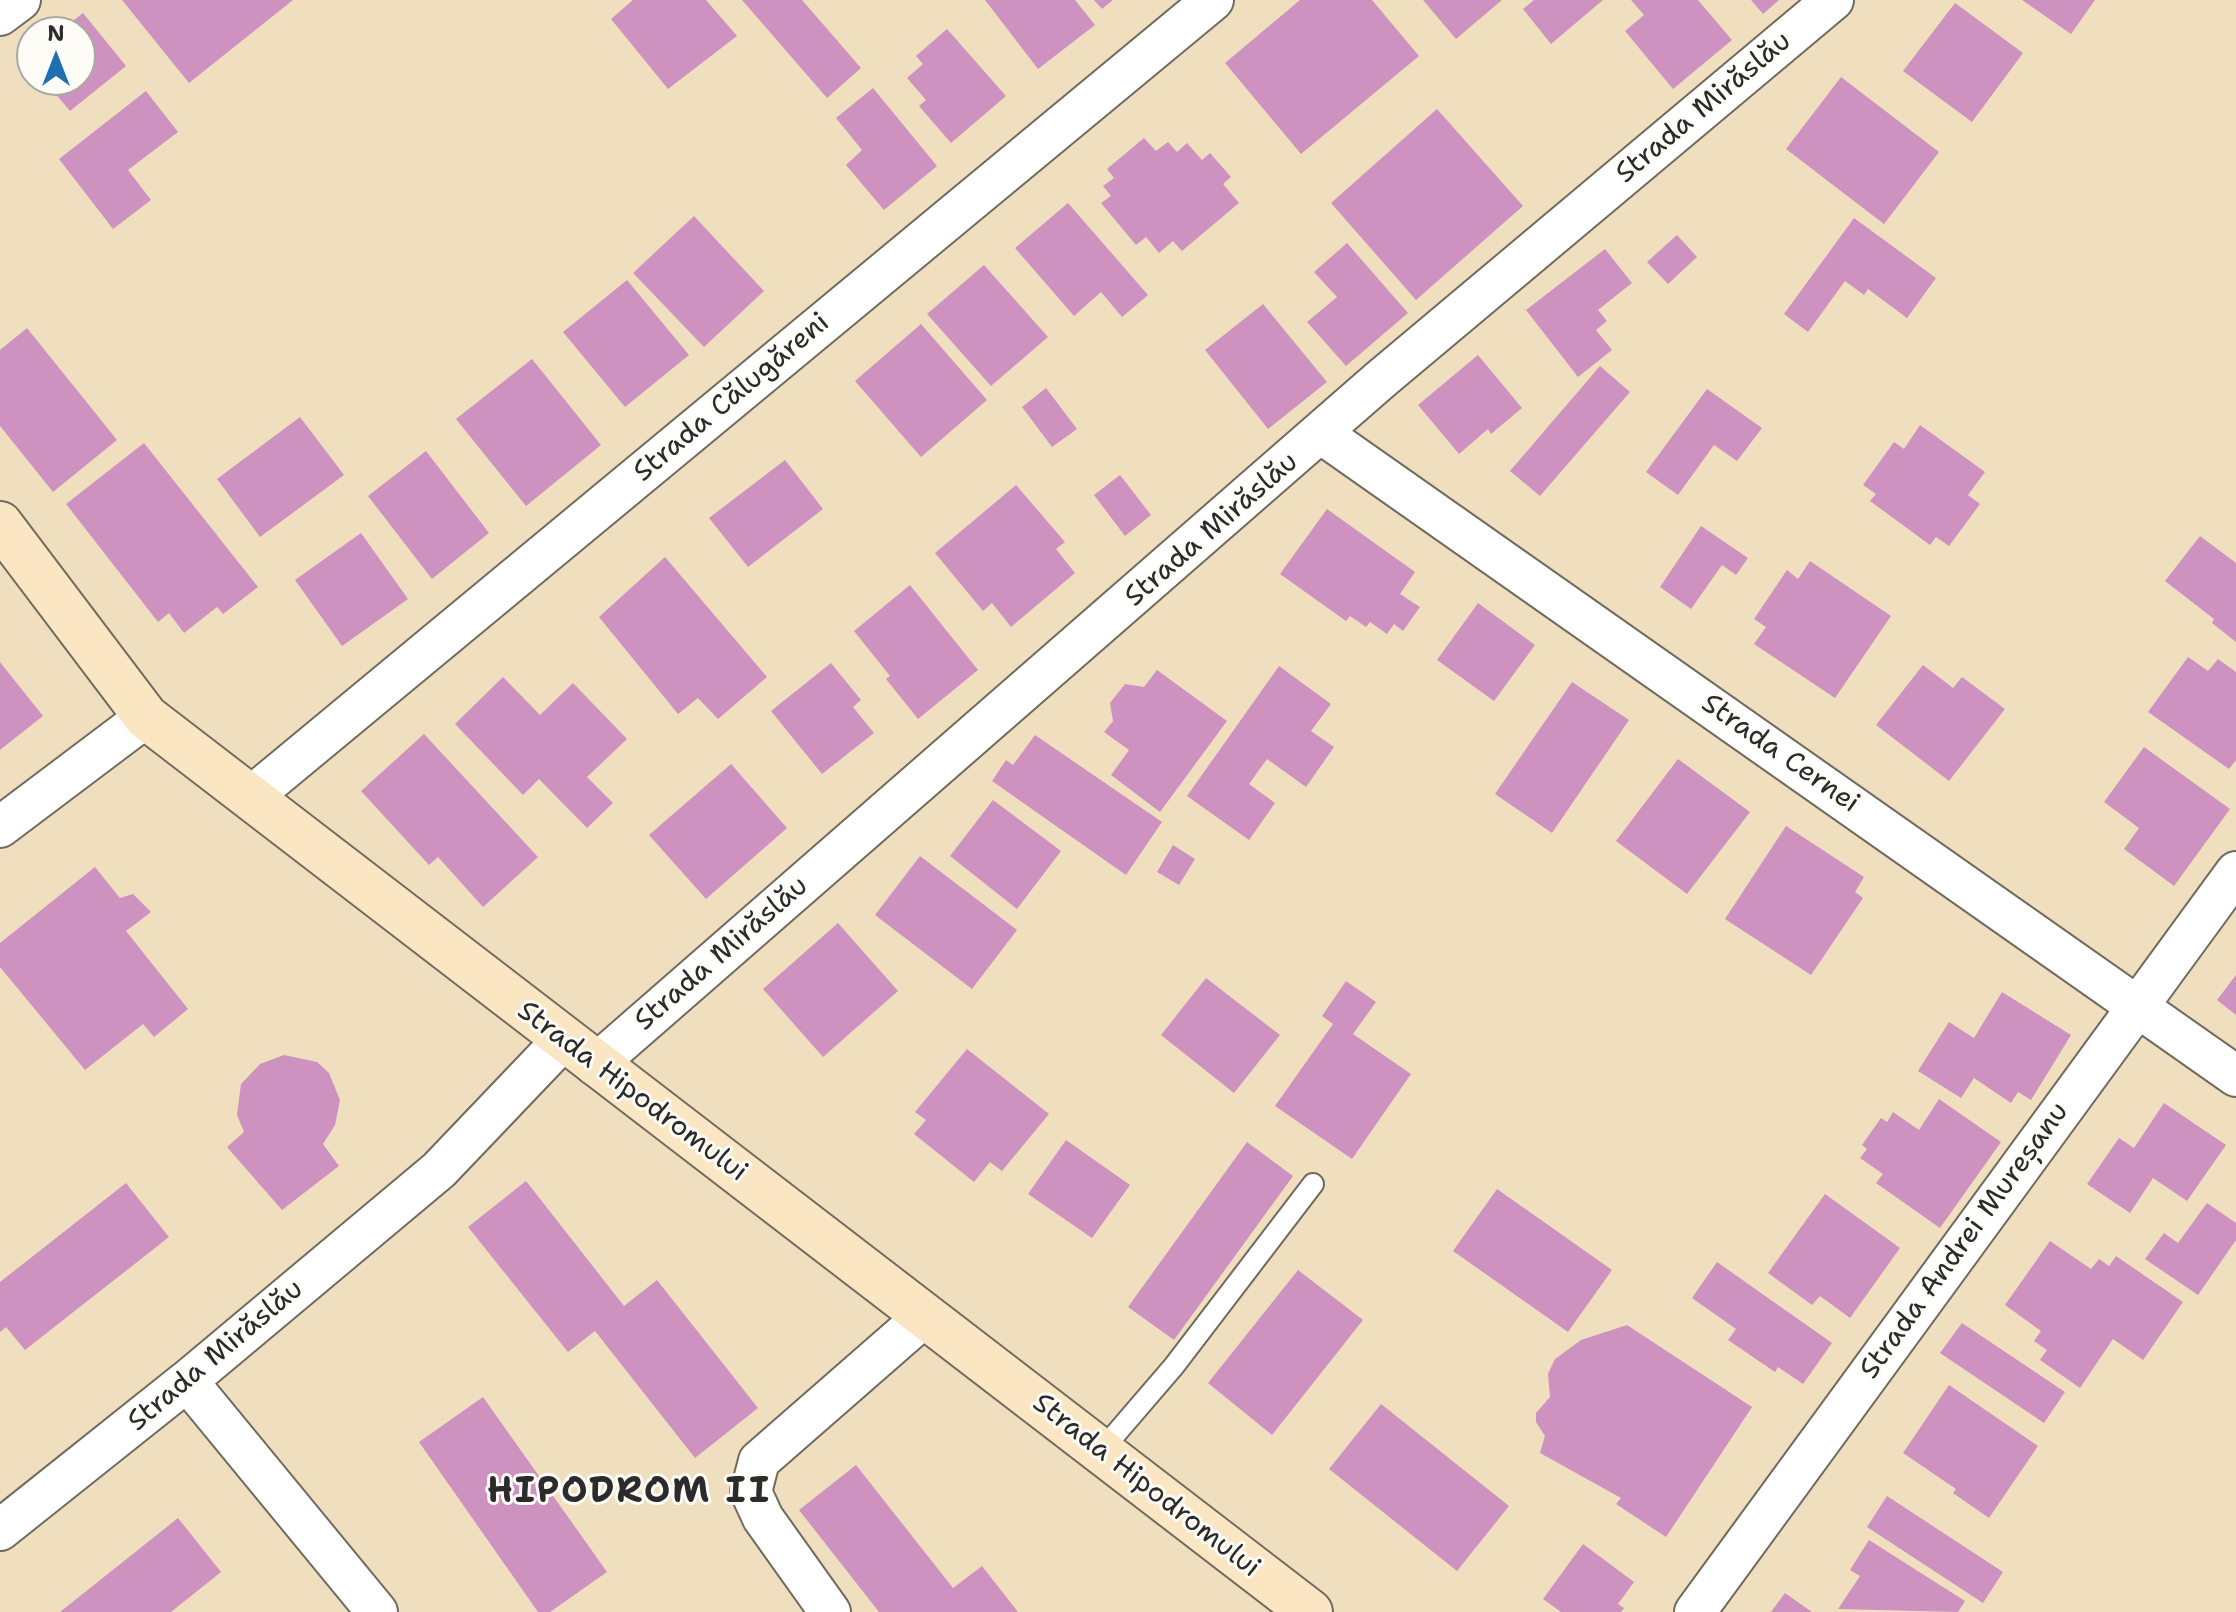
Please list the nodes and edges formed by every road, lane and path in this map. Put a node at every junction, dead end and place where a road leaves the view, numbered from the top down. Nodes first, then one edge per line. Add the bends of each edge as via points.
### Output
1 (20, 0) edge
2 (1213, 0) edge
3 (1833, 0) edge
4 (0, 15) edge
5 (1322, 434) junction
6 (0, 524) edge
7 (146, 717) junction
8 (252, 796) junction
9 (0, 827) edge
10 (2236, 872) edge
11 (2138, 1004) junction
12 (579, 1052) junction
13 (2236, 1076) edge
14 (1313, 1184) dead end
15 (925, 1316) junction
16 (187, 1381) junction
17 (1101, 1451) junction
18 (0, 1530) edge
19 (377, 1612) edge
20 (830, 1612) edge
21 (1310, 1612) edge
22 (1695, 1612) edge

1 - 4 street
2 - 8 street, Strada Călugăreni
3 - 5 street, Strada Mirăslău
5 - 11 street, Strada Cernei
5 - 12 street, Strada Mirăslău
6 - 7 street, Strada Hipodromului
7 - 8 street, Strada Hipodromului
7 - 9 street
8 - 12 street, Strada Hipodromului
10 - 11 street, Strada Andrei Mureșanu
11 - 13 street, Strada Cernei
11 - 22 street, Strada Andrei Mureșanu
12 - 15 street, Strada Hipodromului
12 - 16 street, Strada Mirăslău
14 - 17 lane via 1174,1366
15 - 17 street, Strada Hipodromului
15 - 20 street via 759,1461 751,1492 763,1518
16 - 18 street, Strada Mirăslău
16 - 19 street
17 - 21 street, Strada Hipodromului

